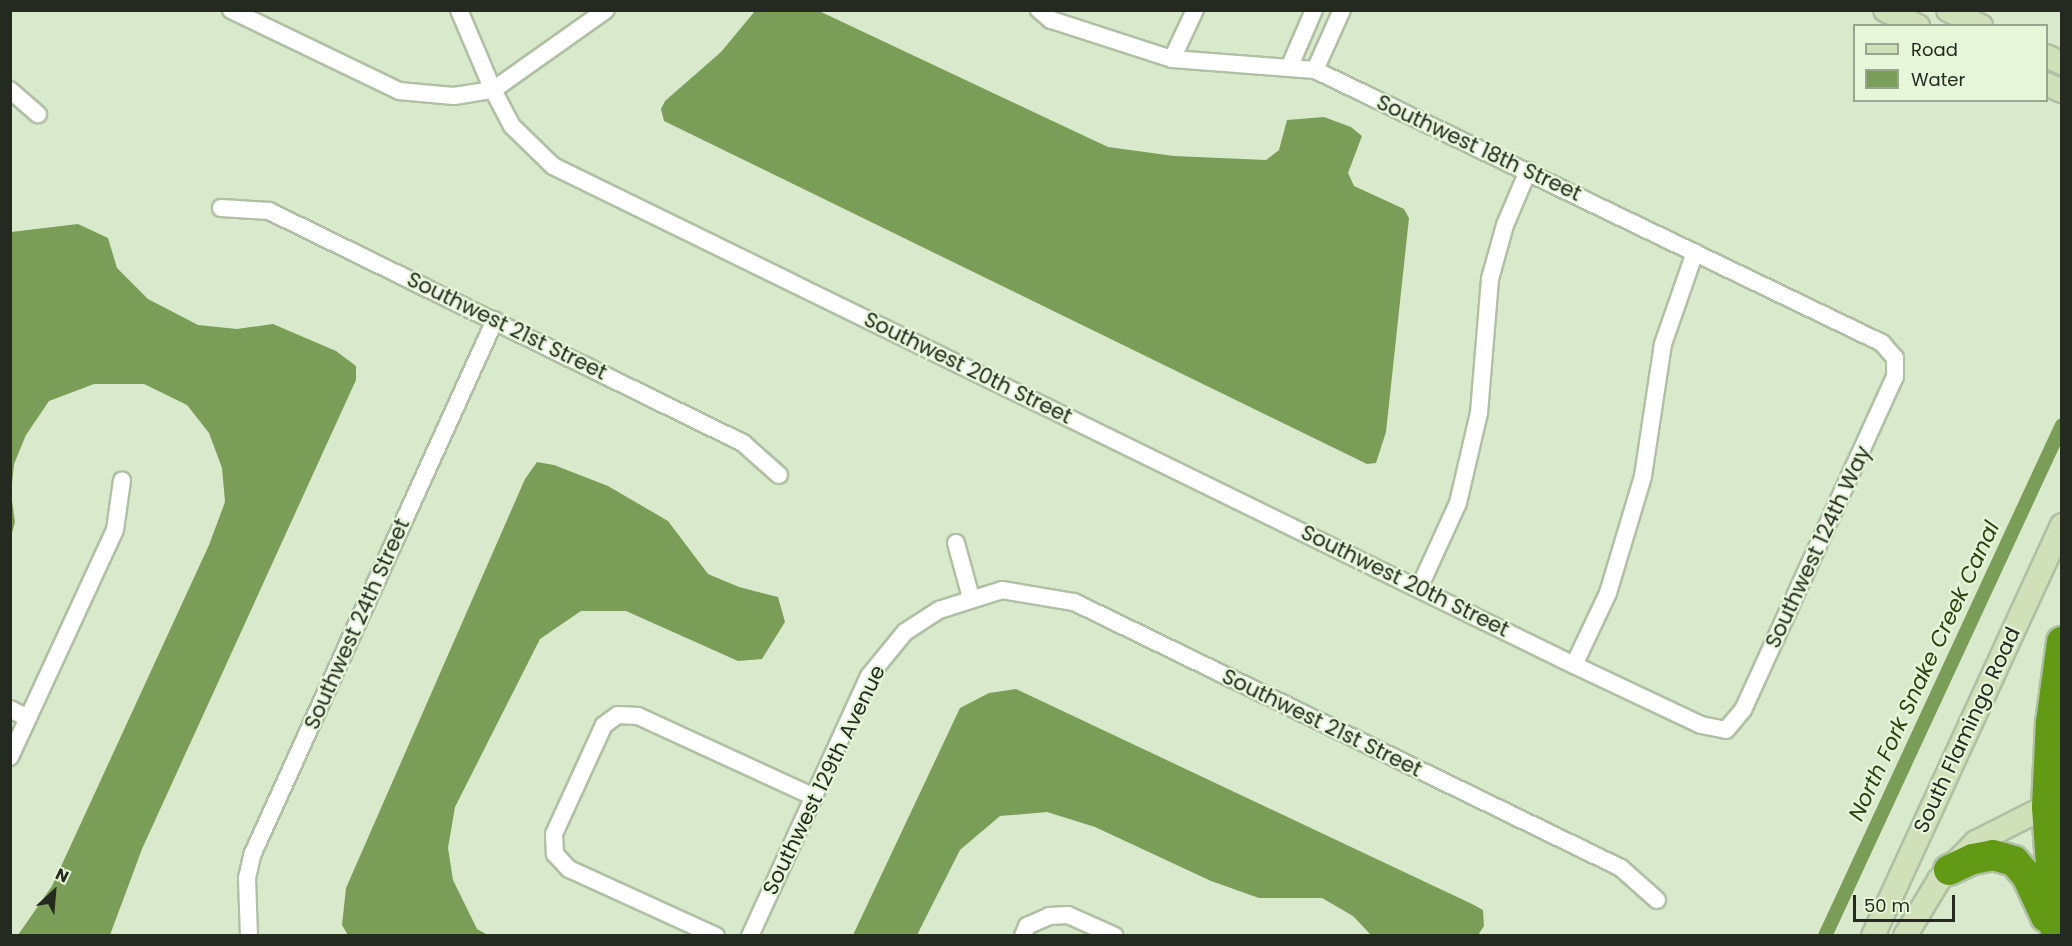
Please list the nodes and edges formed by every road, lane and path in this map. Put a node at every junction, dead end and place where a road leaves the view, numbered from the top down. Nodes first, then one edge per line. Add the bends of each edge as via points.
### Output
1 (231, 10) edge
2 (459, 10) edge
3 (606, 10) edge
4 (1039, 10) edge
5 (1195, 10) edge
6 (1314, 10) edge
7 (1342, 10) edge
8 (1885, 10) edge
9 (1948, 10) edge
10 (1914, 24) edge
11 (1977, 24) edge
12 (1172, 59) junction
13 (1289, 68) junction
14 (1315, 70) junction
15 (10, 90) edge
16 (494, 90) junction
17 (38, 114) dead end
18 (1528, 171) junction
19 (221, 208) dead end
20 (1695, 252) junction
21 (495, 320) junction
22 (1895, 358) joint
23 (779, 475) dead end
24 (122, 480) dead end
25 (2061, 525) edge
26 (956, 543) dead end
27 (1420, 586) junction
28 (971, 598) junction
29 (2061, 642) edge
30 (1574, 665) junction
31 (10, 709) edge
32 (28, 718) junction
33 (1726, 730) joint
34 (10, 757) edge
35 (814, 797) junction
36 (2054, 803) edge
37 (1948, 870) junction
38 (1657, 900) dead end
39 (2056, 935) edge
40 (249, 936) edge
41 (716, 936) edge
42 (750, 936) edge
43 (1023, 936) edge
44 (1115, 936) edge
45 (1873, 936) edge
46 (1905, 936) edge

1 - 16 street via 399,91 454,96
2 - 16 street, Southwest 20th Street
3 - 16 street
4 - 12 street, Southwest 18th Street via 1051,20
5 - 12 street
6 - 13 street
7 - 14 street
8 - 10 main road
9 - 11 main road
12 - 13 street, Southwest 18th Street
13 - 14 street, Southwest 18th Street
14 - 18 street, Southwest 18th Street
15 - 17 street
16 - 27 street, Southwest 20th Street via 512,126 553,166
18 - 20 street, Southwest 18th Street
18 - 27 street via 1505,225 1490,279 1479,413 1458,504
19 - 21 street, Southwest 21st Street via 269,211
20 - 22 street, Southwest 18th Street via 1882,344
20 - 30 street via 1663,344 1643,476 1608,593
21 - 23 street, Southwest 21st Street via 743,443
21 - 40 street, Southwest 24th Street via 253,853 247,878
22 - 33 street, Southwest 124th Way via 1896,376 1743,710
24 - 32 street via 115,530
25 - 45 main road, South Flamingo Road
26 - 28 street
27 - 30 street, Southwest 20th Street
28 - 35 street, Southwest 129th Avenue via 939,610 905,632 889,649 869,676
28 - 38 street, Southwest 21st Street via 1002,590 1074,602 1622,868
29 - 36 highway via 2051,723
30 - 33 street, Southwest 20th Street via 1701,725
31 - 32 street
32 - 34 street
35 - 41 street via 638,717 618,715 604,725 554,834 555,854 568,869
35 - 42 street, Southwest 129th Avenue
36 - 37 main road via 1976,842
36 - 39 highway
37 - 39 highway via 1993,855 2014,861 2027,876
37 - 46 main road
43 - 44 street via 1027,926 1049,916 1068,915

